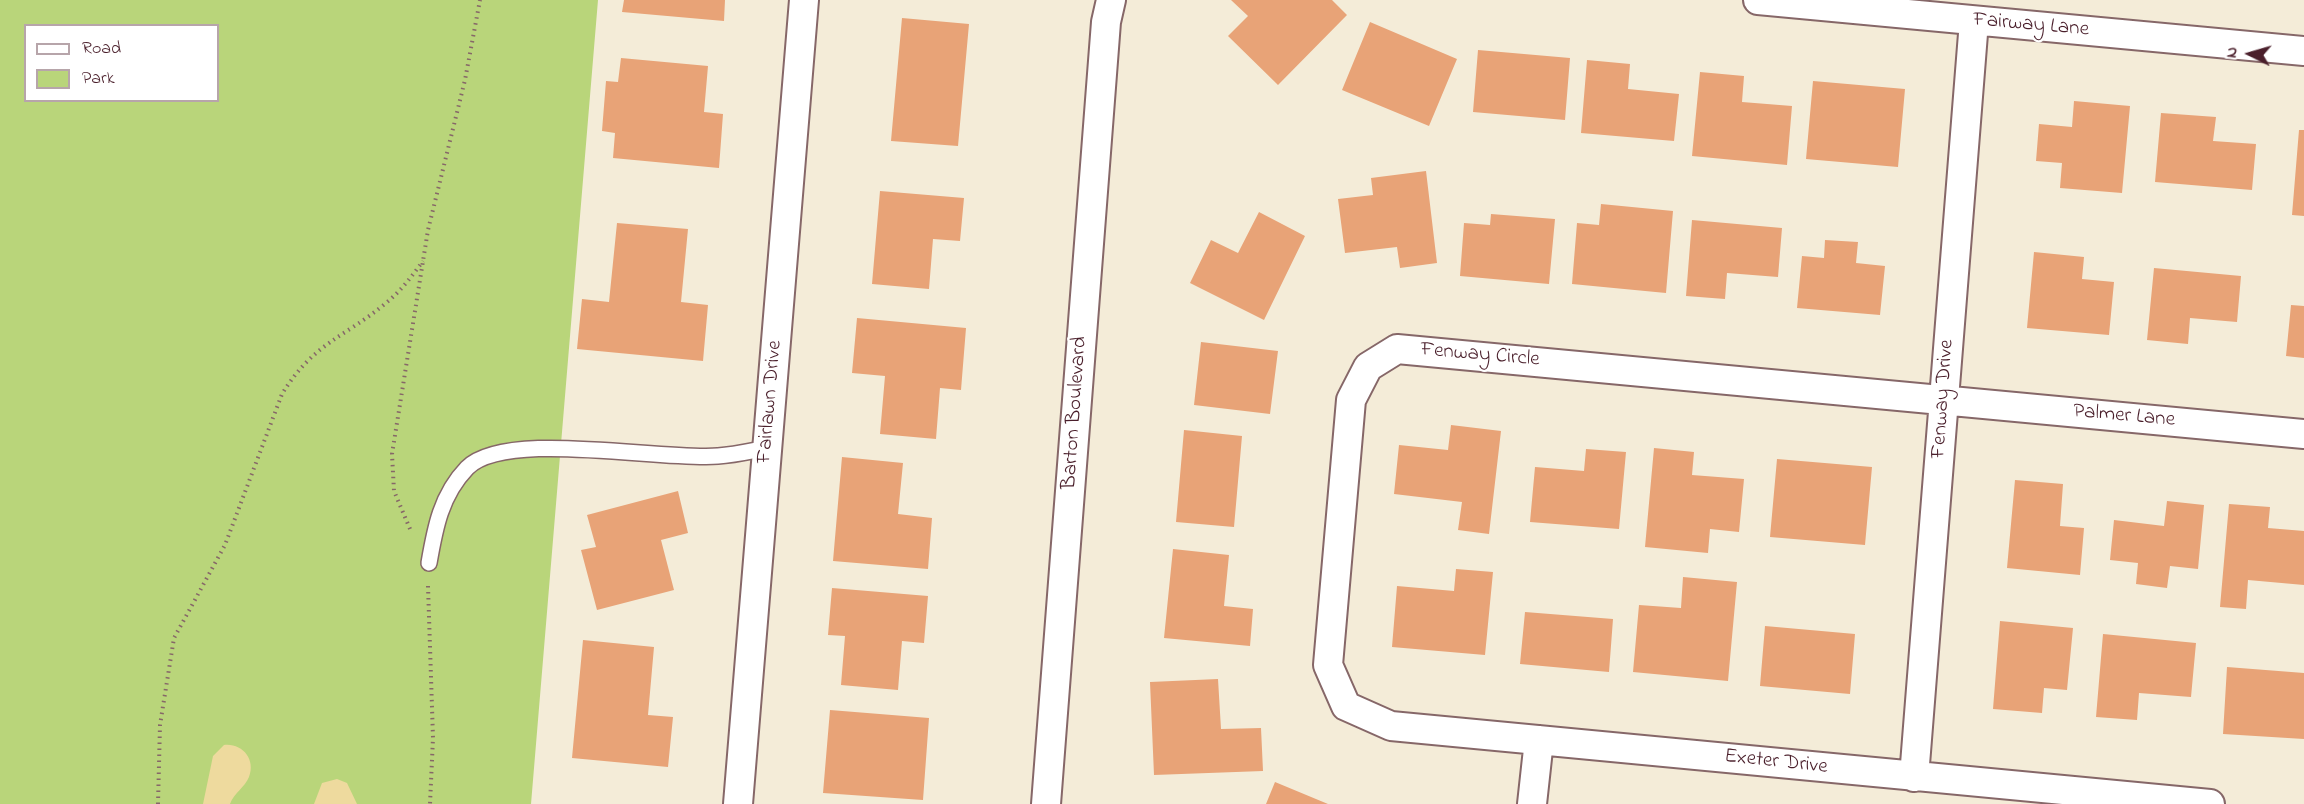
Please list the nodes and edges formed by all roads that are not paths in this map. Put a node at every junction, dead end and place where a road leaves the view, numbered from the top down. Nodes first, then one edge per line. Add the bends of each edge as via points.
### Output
1 (804, 0) edge
2 (1758, 0) edge
3 (1107, 7) edge
4 (1974, 21) junction
5 (2304, 51) edge
6 (1944, 400) junction
7 (2304, 434) edge
8 (767, 448) junction
9 (429, 563) road end
10 (1346, 706) joint
11 (1539, 740) junction
12 (1914, 777) junction
13 (738, 804) edge
14 (1046, 804) edge
15 (1533, 804) edge
16 (2210, 804) edge

1 - 8 street, Fairlawn Drive
2 - 4 street, Fairway Lane
3 - 14 street, Barton Boulevard
4 - 5 street, Fairway Lane
4 - 6 street, Fenway Drive
6 - 7 street, Palmer Lane
6 - 10 street, Fenway Circle via 1398,349 1368,367 1352,400 1328,665
6 - 12 street, Fenway Drive
8 - 9 lane via 718,456 522,448 490,455 469,467 446,495
8 - 13 street, Fairlawn Drive
10 - 11 street, Exeter Drive via 1391,726
11 - 12 street, Exeter Drive
11 - 15 street
12 - 16 street, Exeter Drive

